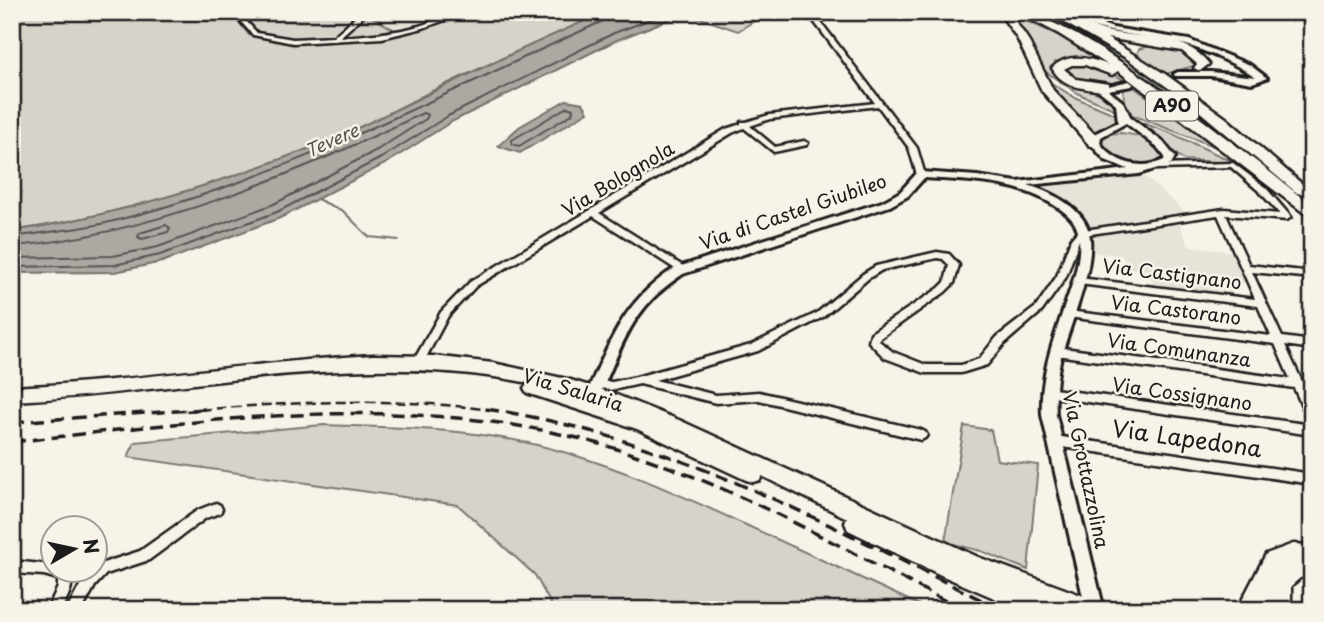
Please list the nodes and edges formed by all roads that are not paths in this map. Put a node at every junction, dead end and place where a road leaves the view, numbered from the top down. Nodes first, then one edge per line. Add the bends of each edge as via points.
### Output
1 (235, 12) edge
2 (365, 12) edge
3 (465, 12) edge
4 (810, 12) edge
5 (1004, 12) edge
6 (1022, 12) edge
7 (1035, 12) edge
8 (1049, 12) edge
9 (1061, 12) edge
10 (334, 39) junction
11 (1156, 42) junction
12 (1201, 64) junction
13 (1149, 69) junction
14 (1178, 74) junction
15 (1165, 77) tunnel mouth
16 (1237, 78) junction
17 (1129, 84) tunnel mouth
18 (1111, 90) junction
19 (880, 104) junction
20 (1174, 107) junction
21 (1123, 113) junction
22 (744, 124) junction
23 (1108, 131) junction
24 (1148, 137) junction
25 (804, 143) dead end
26 (1095, 143) junction
27 (1165, 149) junction
28 (1110, 159) junction
29 (1201, 166) junction
30 (1155, 168) junction
31 (1104, 174) junction
32 (921, 175) junction
33 (1059, 180) junction
34 (1016, 184) junction
35 (1031, 189) junction
36 (1312, 200) edge
37 (592, 212) junction
38 (1221, 213) junction
39 (1312, 214) edge
40 (1084, 232) junction
41 (1247, 268) junction
42 (683, 270) junction
43 (1312, 275) edge
44 (1079, 281) junction
45 (1262, 303) junction
46 (1068, 314) junction
47 (1278, 340) junction
48 (1312, 345) edge
49 (1056, 351) junction
50 (418, 362) junction
51 (639, 380) junction
52 (1297, 384) junction
53 (1047, 392) junction
54 (12, 394) edge
55 (593, 395) junction
56 (1308, 398) edge
57 (12, 403) edge
58 (1312, 416) edge
59 (1312, 430) edge
60 (921, 435) dead end
61 (1055, 441) junction
62 (1312, 479) edge
63 (216, 509) dead end
64 (1312, 556) edge
65 (1312, 565) edge
66 (12, 567) edge
67 (1278, 603) edge
68 (54, 610) edge
69 (74, 610) edge
70 (1049, 610) edge
71 (1094, 610) edge
72 (1249, 610) edge

1 - 10 street via 249,31 262,37
2 - 10 street
3 - 10 street via 405,32
4 - 19 street
5 - 26 highway via 1023,38 1048,91
6 - 20 highway, A90 via 1077,39
7 - 36 highway, A90 via 1111,53
8 - 11 highway via 1102,34
8 - 13 highway
9 - 16 street via 1112,30 1189,43 1263,77
11 - 12 highway via 1185,48
11 - 13 highway via 1133,49
12 - 14 street
12 - 16 street
13 - 36 highway
14 - 15 street
14 - 16 street
17 - 18 street
18 - 20 highway via 1070,80 1058,68 1071,61 1098,65
18 - 21 street
19 - 22 street, Via Bolognola via 774,116
19 - 32 street via 914,148
20 - 39 highway, A90
21 - 23 street via 1121,124
21 - 24 street
22 - 25 street via 774,150
22 - 37 street, Via Bolognola
23 - 24 street
23 - 26 street via 1097,136
24 - 27 street
26 - 28 street
27 - 29 street via 1182,162
27 - 30 street via 1170,159
28 - 30 street via 1132,167
28 - 31 street via 1116,170
29 - 30 street
29 - 38 street via 1229,164 1254,182 1287,217
30 - 31 street
31 - 33 street
32 - 34 street
32 - 42 street, Via di Castel Giubileo via 904,194 886,204
33 - 34 street
33 - 35 street
34 - 35 street
35 - 40 street via 1069,210
37 - 42 street
37 - 50 street, Via Bolognola via 464,291 438,321
38 - 40 street
38 - 41 street
40 - 44 street, Via Grottazzolina
40 - 51 street via 1075,239 1064,272 1039,309 980,363 925,369 889,355 874,342 874,335 947,285 954,264 937,255 880,268 815,318 754,348
41 - 43 street
41 - 45 street
42 - 55 street, Via di Castel Giubileo via 658,284 635,307
44 - 45 street, Via Castignano
44 - 46 street, Via Grottazzolina
45 - 47 street
46 - 47 street, Via Castorano
46 - 49 street, Via Grottazzolina
47 - 48 street, Via Castorano
47 - 52 street
49 - 52 street, Via Comunanza
49 - 53 street, Via Grottazzolina
50 - 54 main road, Via Salaria
50 - 55 main road, Via Salaria via 505,370
51 - 55 street
51 - 60 street via 718,399 759,396
52 - 56 street
53 - 59 street, Via Cossignano
53 - 61 street, Via Grottazzolina
55 - 57 main road, Via Salaria via 494,378 397,370
55 - 70 main road, Via Salaria via 927,558
55 - 71 main road, Via Salaria via 701,436 954,557
56 - 58 street
61 - 62 street, Via Lapedona
61 - 71 street, Via Grottazzolina
63 - 69 street via 147,554 102,569
64 - 72 highway via 1293,555 1274,562
65 - 67 highway via 1289,570 1281,582
66 - 68 street via 65,574 65,588

